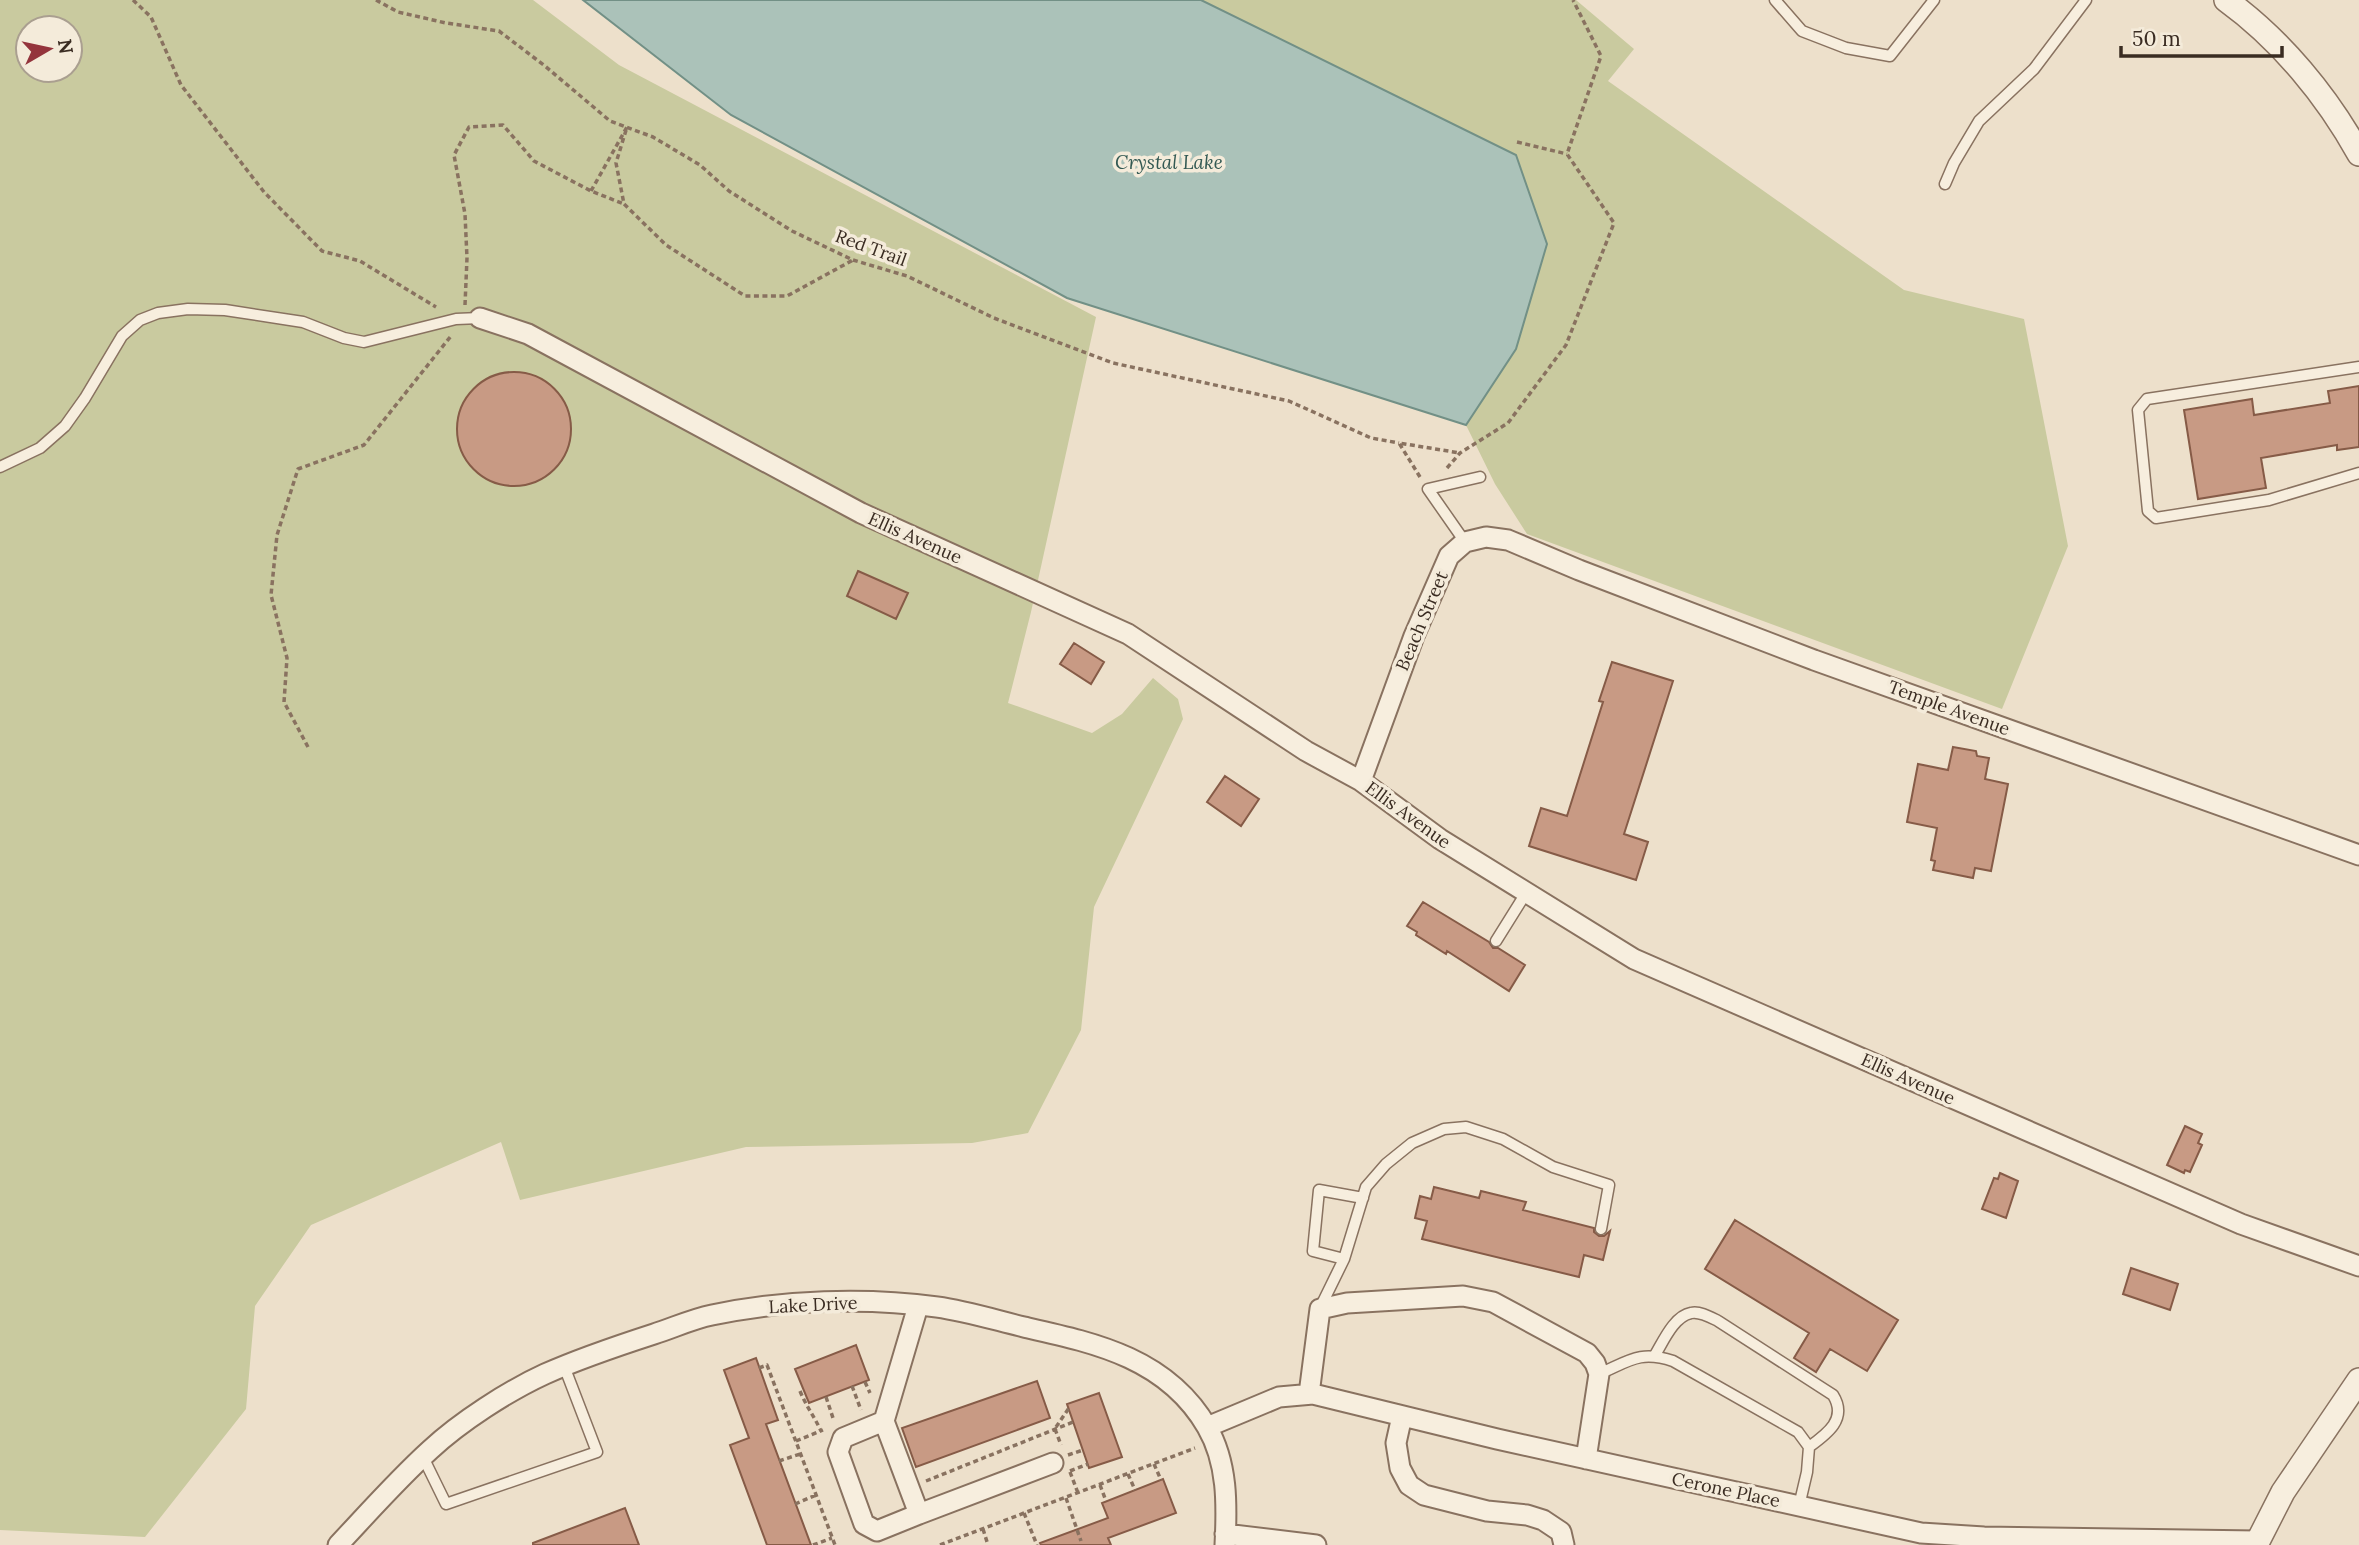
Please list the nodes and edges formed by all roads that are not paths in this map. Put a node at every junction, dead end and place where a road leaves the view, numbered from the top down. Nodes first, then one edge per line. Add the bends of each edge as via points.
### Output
1 (1775, 0) edge
2 (1934, 0) edge
3 (2086, 0) edge
4 (2226, 0) edge
5 (2359, 155) edge
6 (1945, 184) dead end
7 (467, 319) joint
8 (2359, 367) edge
9 (0, 467) edge
10 (2359, 473) edge
11 (1480, 477) dead end
12 (1465, 542) junction
13 (1361, 780) junction
14 (2359, 855) edge
15 (1526, 893) junction
16 (1496, 941) dead end
17 (1363, 1198) junction
18 (1601, 1229) dead end
19 (1344, 1259) junction
20 (2359, 1266) edge
21 (918, 1306) junction
22 (1320, 1309) junction
23 (1655, 1355) junction
24 (564, 1366) junction
25 (1599, 1374) junction
26 (2359, 1380) edge
27 (1309, 1394) junction
28 (876, 1416) junction
29 (1402, 1416) junction
30 (1207, 1427) junction
31 (1809, 1447) junction
32 (423, 1457) junction
33 (1586, 1459) junction
34 (1063, 1464) road end
35 (1799, 1506) junction
36 (919, 1514) junction
37 (1225, 1540) edge
38 (1976, 1541) edge
39 (2256, 1543) edge
40 (338, 1545) edge
41 (1316, 1545) edge
42 (1564, 1545) edge

1 - 2 lane via 1802,31 1846,48 1890,56
3 - 6 lane via 2034,69 1979,121
4 - 5 street via 2286,53 2341,121
7 - 9 lane via 364,342 303,323 225,310 158,313 140,320 122,336 65,426 40,448
7 - 13 street, Ellis Avenue via 528,334 861,513 1128,634 1306,751
8 - 10 lane via 2147,399 2138,410 2148,511 2156,518 2269,500
11 - 12 lane via 1427,489
12 - 13 street, Beach Street via 1450,556 1413,636
12 - 14 street, Temple Avenue via 1486,537 1508,540 1814,660
13 - 15 street, Ellis Avenue via 1440,839
15 - 16 lane
15 - 20 street, Ellis Avenue via 1634,959 2241,1224
17 - 18 lane via 1366,1186 1385,1164 1412,1143 1444,1129 1466,1127 1503,1139 1553,1167 1609,1185
17 - 19 lane
17 - 19 lane via 1319,1191 1313,1251
19 - 22 lane
21 - 24 street, Lake Drive via 786,1304 710,1315
21 - 28 street
21 - 30 street, Lake Drive via 938,1307 1122,1353 1148,1367 1186,1398
22 - 25 street via 1463,1296 1493,1302 1587,1353
22 - 27 street
23 - 25 lane via 1637,1357
23 - 31 lane via 1798,1432
23 - 31 lane via 1670,1330 1691,1312 1718,1321 1833,1395 1839,1414 1831,1432
24 - 32 street, Lake Drive via 490,1405
24 - 32 lane via 597,1452 446,1504
25 - 33 street
26 - 39 street via 2294,1475
27 - 29 street, Cerone Place
27 - 30 street, Cerone Place via 1279,1397
28 - 36 street
28 - 36 street via 843,1438 838,1452 864,1524 877,1531
29 - 33 street, Cerone Place
29 - 42 street via 1396,1443 1400,1468 1409,1485 1423,1496 1543,1520 1561,1532
30 - 37 street, Lake Drive via 1221,1462 1227,1503
31 - 35 lane
32 - 40 street, Lake Drive
33 - 35 street, Cerone Place
34 - 36 street
35 - 38 street, Cerone Place
37 - 41 street
38 - 39 street, Cerone Place

